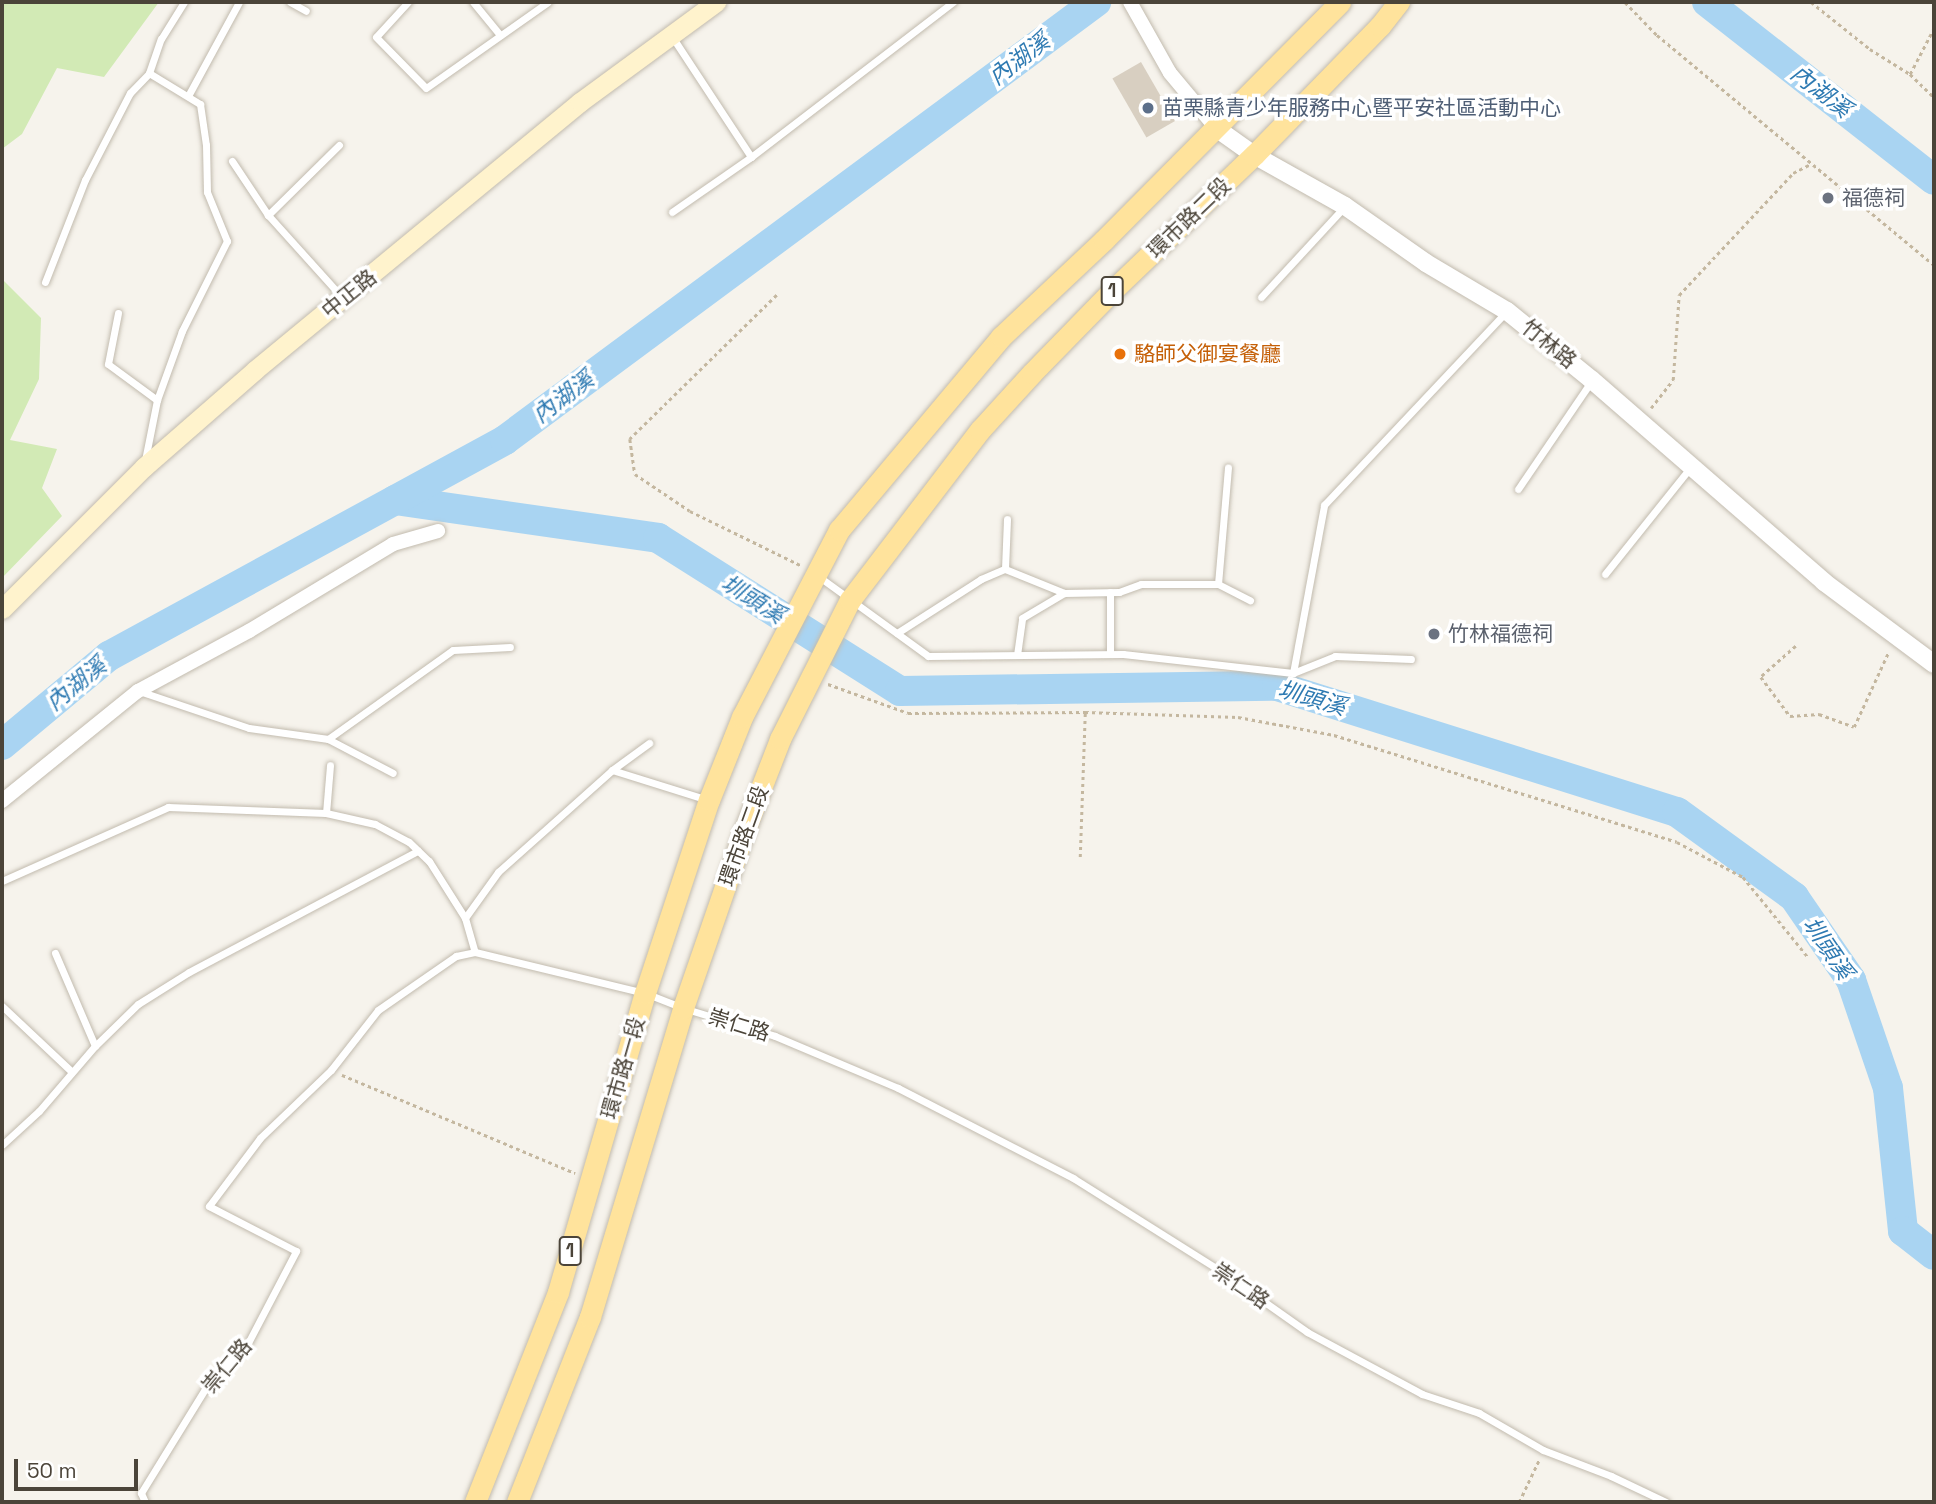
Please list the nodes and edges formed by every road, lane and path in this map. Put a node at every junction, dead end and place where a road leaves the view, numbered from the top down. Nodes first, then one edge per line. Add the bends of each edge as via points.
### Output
1 (184, 2) edge
2 (239, 2) edge
3 (289, 2) edge
4 (408, 2) edge
5 (472, 2) edge
6 (548, 2) edge
7 (716, 2) edge
8 (953, 2) edge
9 (1130, 2) edge
10 (1340, 2) edge
11 (1399, 2) edge
12 (1625, 2) edge
13 (1811, 2) edge
14 (306, 10) dead end
15 (1934, 28) edge
16 (671, 34) junction
17 (500, 36) junction
18 (149, 73) junction
19 (1910, 74) junction
20 (188, 96) junction
21 (1934, 97) edge
22 (1216, 128) junction
23 (339, 145) dead end
24 (1254, 155) junction
25 (751, 157) junction
26 (232, 161) dead end
27 (1812, 163) junction
28 (1345, 206) junction
29 (672, 212) dead end
30 (268, 215) junction
31 (1934, 265) edge
32 (45, 282) dead end
33 (777, 295) dead end
34 (1261, 296) dead end
35 (344, 299) junction
36 (1507, 311) junction
37 (118, 313) dead end
38 (1592, 380) junction
39 (157, 400) junction
40 (1640, 421) junction
41 (1691, 466) junction
42 (144, 467) junction
43 (1228, 467) dead end
44 (1518, 489) dead end
45 (1007, 519) dead end
46 (438, 531) dead end
47 (1004, 569) junction
48 (815, 573) junction
49 (1605, 574) dead end
50 (1218, 584) junction
51 (1110, 592) junction
52 (1064, 593) junction
53 (850, 600) junction
54 (1250, 600) dead end
55 (2, 609) edge
56 (897, 634) junction
57 (1895, 637) junction
58 (1796, 646) dead end
59 (510, 647) dead end
60 (1110, 654) junction
61 (1017, 655) junction
62 (1411, 659) dead end
63 (1934, 664) edge
64 (811, 672) junction
65 (1293, 673) junction
66 (138, 691) junction
67 (1085, 712) junction
68 (328, 739) junction
69 (649, 743) dead end
70 (330, 765) dead end
71 (612, 770) junction
72 (393, 773) dead end
73 (709, 800) junction
74 (2, 801) edge
75 (326, 813) junction
76 (418, 851) junction
77 (1080, 856) dead end
78 (2, 881) edge
79 (465, 918) junction
80 (475, 952) junction
81 (55, 953) dead end
82 (1808, 957) dead end
83 (645, 993) junction
84 (2, 1006) edge
85 (683, 1008) junction
86 (95, 1046) junction
87 (331, 1070) junction
88 (72, 1072) junction
89 (2, 1144) edge
90 (591, 1180) junction
91 (1543, 1450) junction
92 (145, 1502) edge
93 (475, 1502) edge
94 (517, 1502) edge
95 (1519, 1502) edge
96 (1666, 1502) edge

1 - 18 lane via 161,39
2 - 20 lane
3 - 14 lane
4 - 17 lane via 376,37 426,88
5 - 17 lane
6 - 17 lane
7 - 16 main road, 中正路
8 - 25 lane
9 - 22 street, 竹林路 via 1170,74
10 - 22 main road, 環市路二段 / 1
11 - 24 main road, 環市路二段 / 1
12 - 27 path via 1657,35
13 - 19 path
15 - 19 path
16 - 25 lane
16 - 35 main road, 中正路 via 580,102
18 - 20 lane
18 - 32 lane via 130,93 108,131
19 - 21 path
20 - 39 lane via 200,104 207,192 227,241 183,331
22 - 24 street, 竹林路
22 - 48 main road, 環市路二段 / 1 via 1001,337 839,530
23 - 30 lane
24 - 28 street, 竹林路
24 - 53 main road, 環市路二段 / 1 via 980,430
25 - 29 lane
26 - 30 lane
27 - 31 path
27 - 40 path via 1793,173 1679,295 1673,380
28 - 34 lane
28 - 36 street, 竹林路 via 1426,263
30 - 35 lane
33 - 48 path via 630,439 635,474 690,511
35 - 42 main road, 中正路
36 - 38 street, 竹林路
36 - 65 lane via 1324,505
37 - 39 lane via 108,364
38 - 40 street, 竹林路
38 - 44 lane
39 - 42 lane
40 - 41 street, 竹林路
41 - 49 lane
41 - 57 street, 竹林路
42 - 55 main road, 中正路
43 - 50 lane
45 - 47 lane
46 - 66 street via 393,544
47 - 52 lane
47 - 56 lane
48 - 53 lane
48 - 73 main road, 環市路一段 / 1 via 742,717
50 - 51 lane via 1141,584
50 - 54 lane
51 - 52 lane
51 - 60 lane
52 - 61 lane via 1022,618
53 - 56 lane
53 - 64 main road, 1
56 - 61 lane via 928,656
57 - 58 path via 1854,727 1819,714 1790,716 1761,677
57 - 63 street, 竹林路
59 - 68 lane via 453,650
60 - 61 lane
60 - 65 lane
62 - 65 lane via 1335,656
64 - 67 path via 908,713
64 - 85 main road, 環市路二段 / 1 via 748,821
66 - 68 lane via 249,728
66 - 74 street
67 - 77 path
67 - 82 path via 1238,717 1334,735 1678,842 1743,877
68 - 72 lane
69 - 71 lane
70 - 75 lane
71 - 73 lane
71 - 79 lane via 498,872
73 - 83 main road, 環市路一段 / 1
75 - 76 lane via 375,824
75 - 78 lane via 168,807
76 - 79 lane
76 - 86 lane via 189,972 138,1004
79 - 80 lane
80 - 83 lane, 崇仁路
80 - 87 lane, 崇仁路 via 456,956 378,1010
81 - 86 lane
83 - 85 lane, 崇仁路
83 - 90 main road, 環市路一段 / 1
84 - 88 lane
85 - 91 lane, 崇仁路 via 775,1035 898,1088 1061,1172 1222,1272 1307,1332 1422,1394 1479,1413
85 - 94 main road, 環市路一段 / 1 via 590,1317
86 - 88 lane
87 - 90 path
87 - 92 lane, 崇仁路 via 260,1138 209,1206 296,1251 248,1343 205,1389 141,1493
88 - 89 lane via 39,1111
90 - 93 main road, 環市路一段 / 1 via 558,1292
91 - 95 path
91 - 96 lane, 崇仁路

